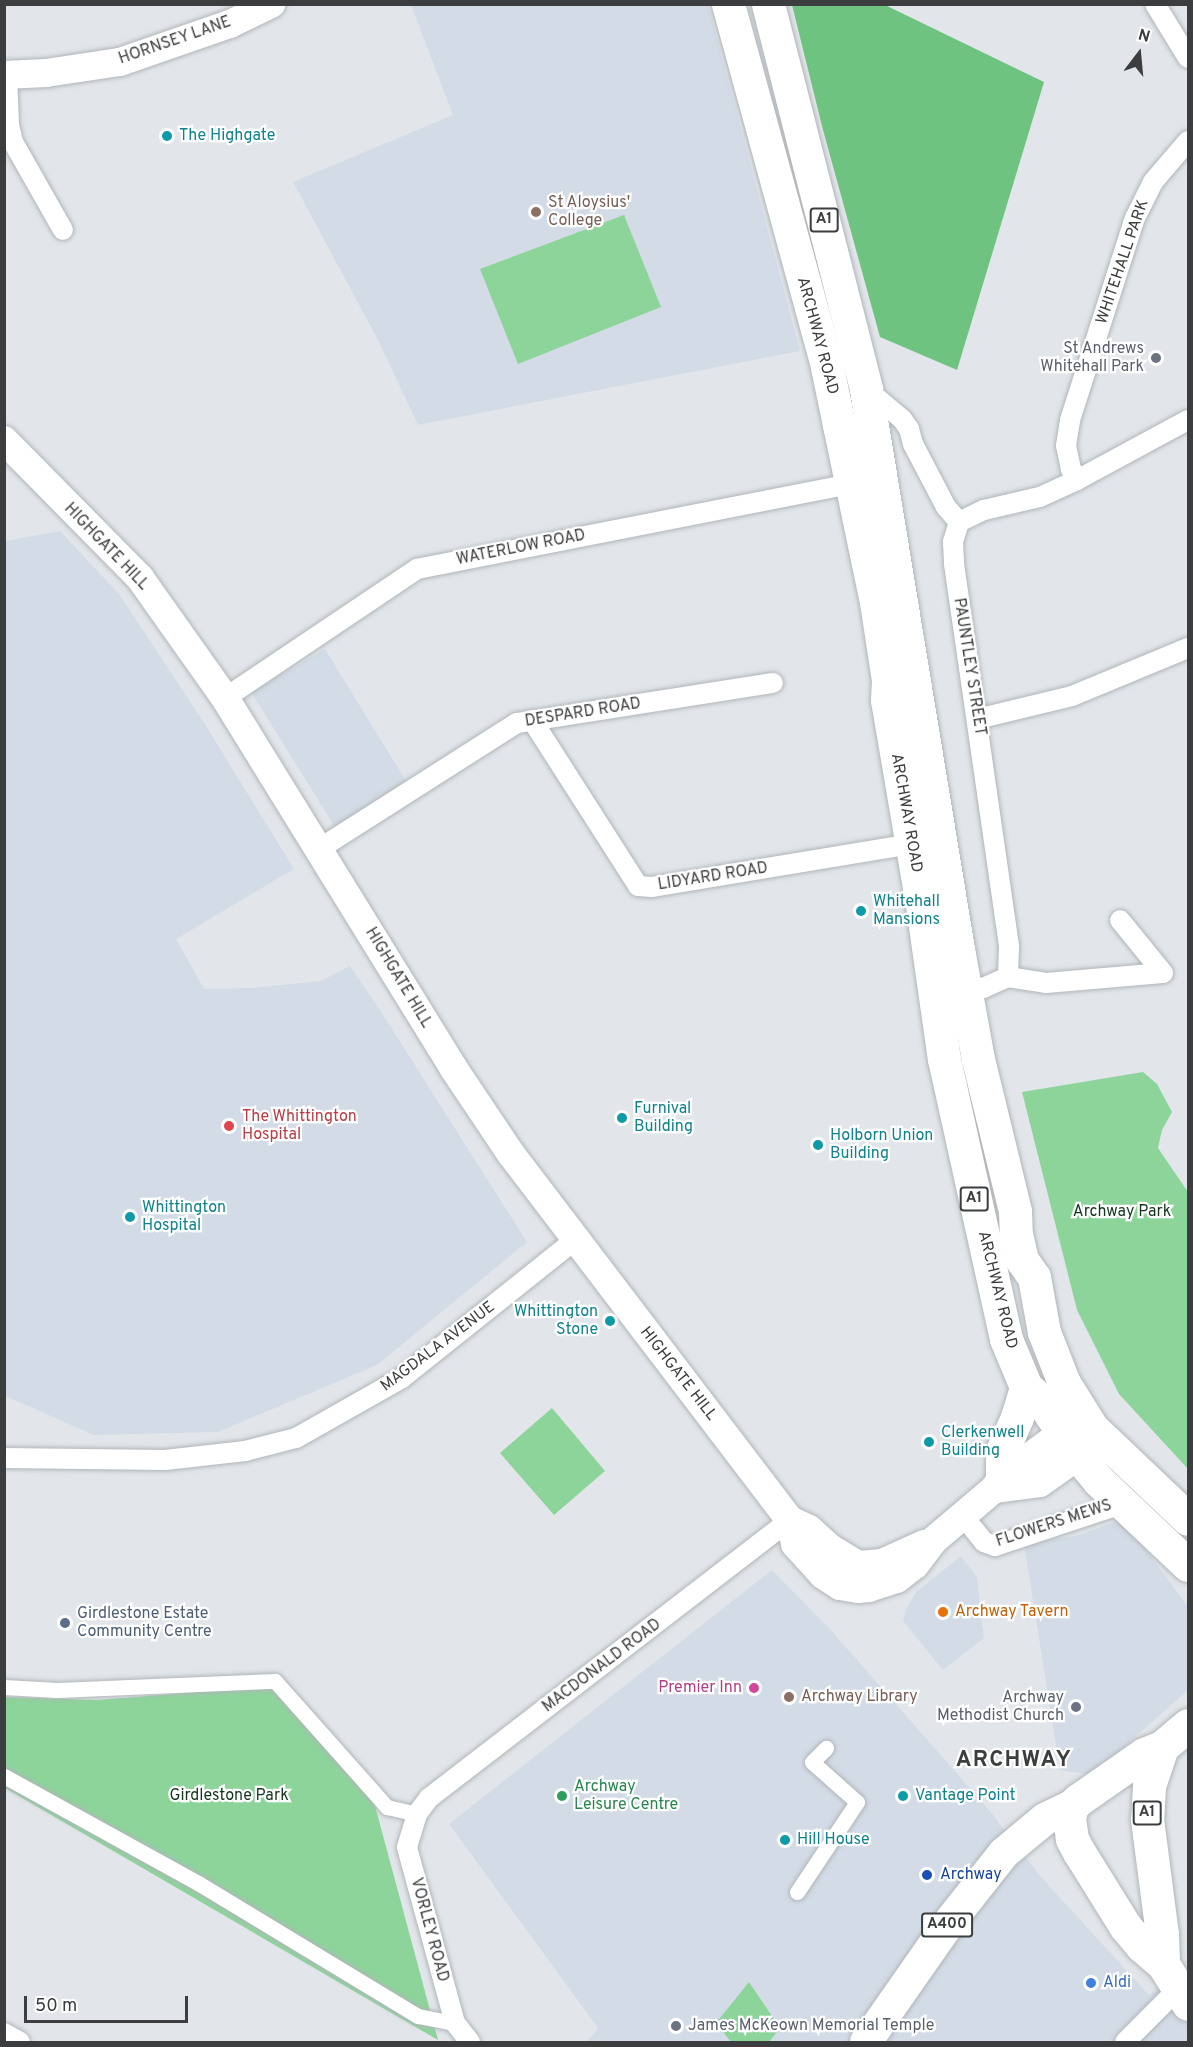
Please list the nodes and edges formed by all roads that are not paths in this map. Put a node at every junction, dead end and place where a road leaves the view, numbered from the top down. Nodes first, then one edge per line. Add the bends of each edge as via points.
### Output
1 (271, 4) edge
2 (728, 4) edge
3 (768, 4) edge
4 (1155, 4) edge
5 (1188, 58) edge
6 (6, 75) edge
7 (1188, 141) edge
8 (63, 230) dead end
9 (866, 389) junction
10 (1188, 420) edge
11 (4, 440) edge
12 (1077, 480) junction
13 (851, 484) junction
14 (959, 522) junction
15 (894, 638) junction
16 (1188, 648) edge
17 (773, 683) dead end
18 (225, 698) junction
19 (977, 719) junction
20 (532, 720) junction
21 (911, 844) junction
22 (319, 849) junction
23 (1120, 920) dead end
24 (1008, 977) junction
25 (966, 989) junction
26 (575, 1240) junction
27 (1026, 1386) junction
28 (1077, 1439) junction
29 (4, 1458) edge
30 (998, 1483) junction
31 (1122, 1500) junction
32 (963, 1516) junction
33 (1188, 1519) edge
34 (790, 1520) junction
35 (934, 1540) junction
36 (1188, 1565) edge
37 (4, 1688) edge
38 (1188, 1725) edge
39 (1162, 1747) junction
40 (826, 1748) dead end
41 (4, 1776) edge
42 (1072, 1806) junction
43 (417, 1814) junction
44 (797, 1892) dead end
45 (1176, 1986) edge
46 (454, 2023) junction
47 (4, 2033) edge
48 (20, 2043) edge
49 (470, 2043) edge
50 (866, 2043) edge
51 (1125, 2043) edge

1 - 6 main road, HORNSEY LANE via 230,24 120,62
2 - 13 highway, ARCHWAY ROAD / A1 via 826,367
3 - 9 highway, ARCHWAY ROAD / A1
4 - 5 street
6 - 8 street via 13,141
7 - 12 street, WHITEHALL PARK via 1153,182 1132,229 1070,420 1066,446
9 - 14 street via 909,429 946,507
9 - 15 highway, ARCHWAY ROAD / A1
10 - 12 street
11 - 18 main road, HIGHGATE HILL via 140,578
12 - 14 street via 1040,497 984,510
13 - 15 highway, ARCHWAY ROAD / A1
13 - 18 street, WATERLOW ROAD via 417,569
14 - 19 street, PAUNTLEY STREET via 953,542 954,564
15 - 21 highway, ARCHWAY ROAD / A1 via 867,648 866,670 869,687 887,700
15 - 25 highway, ARCHWAY ROAD / A1
16 - 19 street via 1072,696
17 - 20 street, DESPARD ROAD
18 - 22 main road, HIGHGATE HILL
19 - 24 street, PAUNTLEY STREET via 1008,947
20 - 21 street, LIDYARD ROAD via 638,886 652,888
20 - 22 street, DESPARD ROAD via 517,723
21 - 27 highway, ARCHWAY ROAD / A1 via 965,1158 1006,1339
22 - 26 main road, HIGHGATE HILL via 467,1090
23 - 24 street via 1163,973 1046,983
24 - 25 street via 983,988
25 - 28 highway, ARCHWAY ROAD / A1 via 994,1132 1015,1211 1022,1260 1034,1277 1044,1332 1064,1383
26 - 29 street, MAGDALA AVENUE via 402,1378 296,1438 245,1451 165,1460
26 - 34 main road, HIGHGATE HILL
27 - 28 highway, ARCHWAY ROAD / A1
27 - 30 highway via 1002,1451
28 - 30 main road
28 - 31 highway, ARCHWAY ROAD / A1 via 1098,1479
28 - 33 highway, ARCHWAY ROAD / A1
30 - 32 main road
31 - 32 street, FLOWERS MEWS via 1112,1507 995,1546 984,1542
31 - 36 highway, ARCHWAY ROAD / A1
32 - 35 main road
34 - 35 main road, HIGHGATE HILL via 858,1565 882,1563
34 - 35 main road, HIGHGATE HILL via 792,1539 800,1550 823,1575 849,1588 869,1588 897,1579 915,1565
34 - 43 street, MACDONALD ROAD via 429,1798
37 - 43 street via 57,1690 275,1681 387,1807
38 - 39 highway
39 - 42 highway via 1144,1754
39 - 45 highway, A1 via 1149,1786 1147,1819 1162,1934
40 - 44 street via 812,1762 857,1802
41 - 46 street via 198,1883 418,2016
42 - 45 highway via 1072,1839 1086,1866 1125,1926
42 - 50 main road, A400 via 1045,1819 1004,1853 951,1920
43 - 46 street, VORLEY ROAD via 407,1847
45 - 51 street
46 - 49 street, VORLEY ROAD
47 - 48 street

